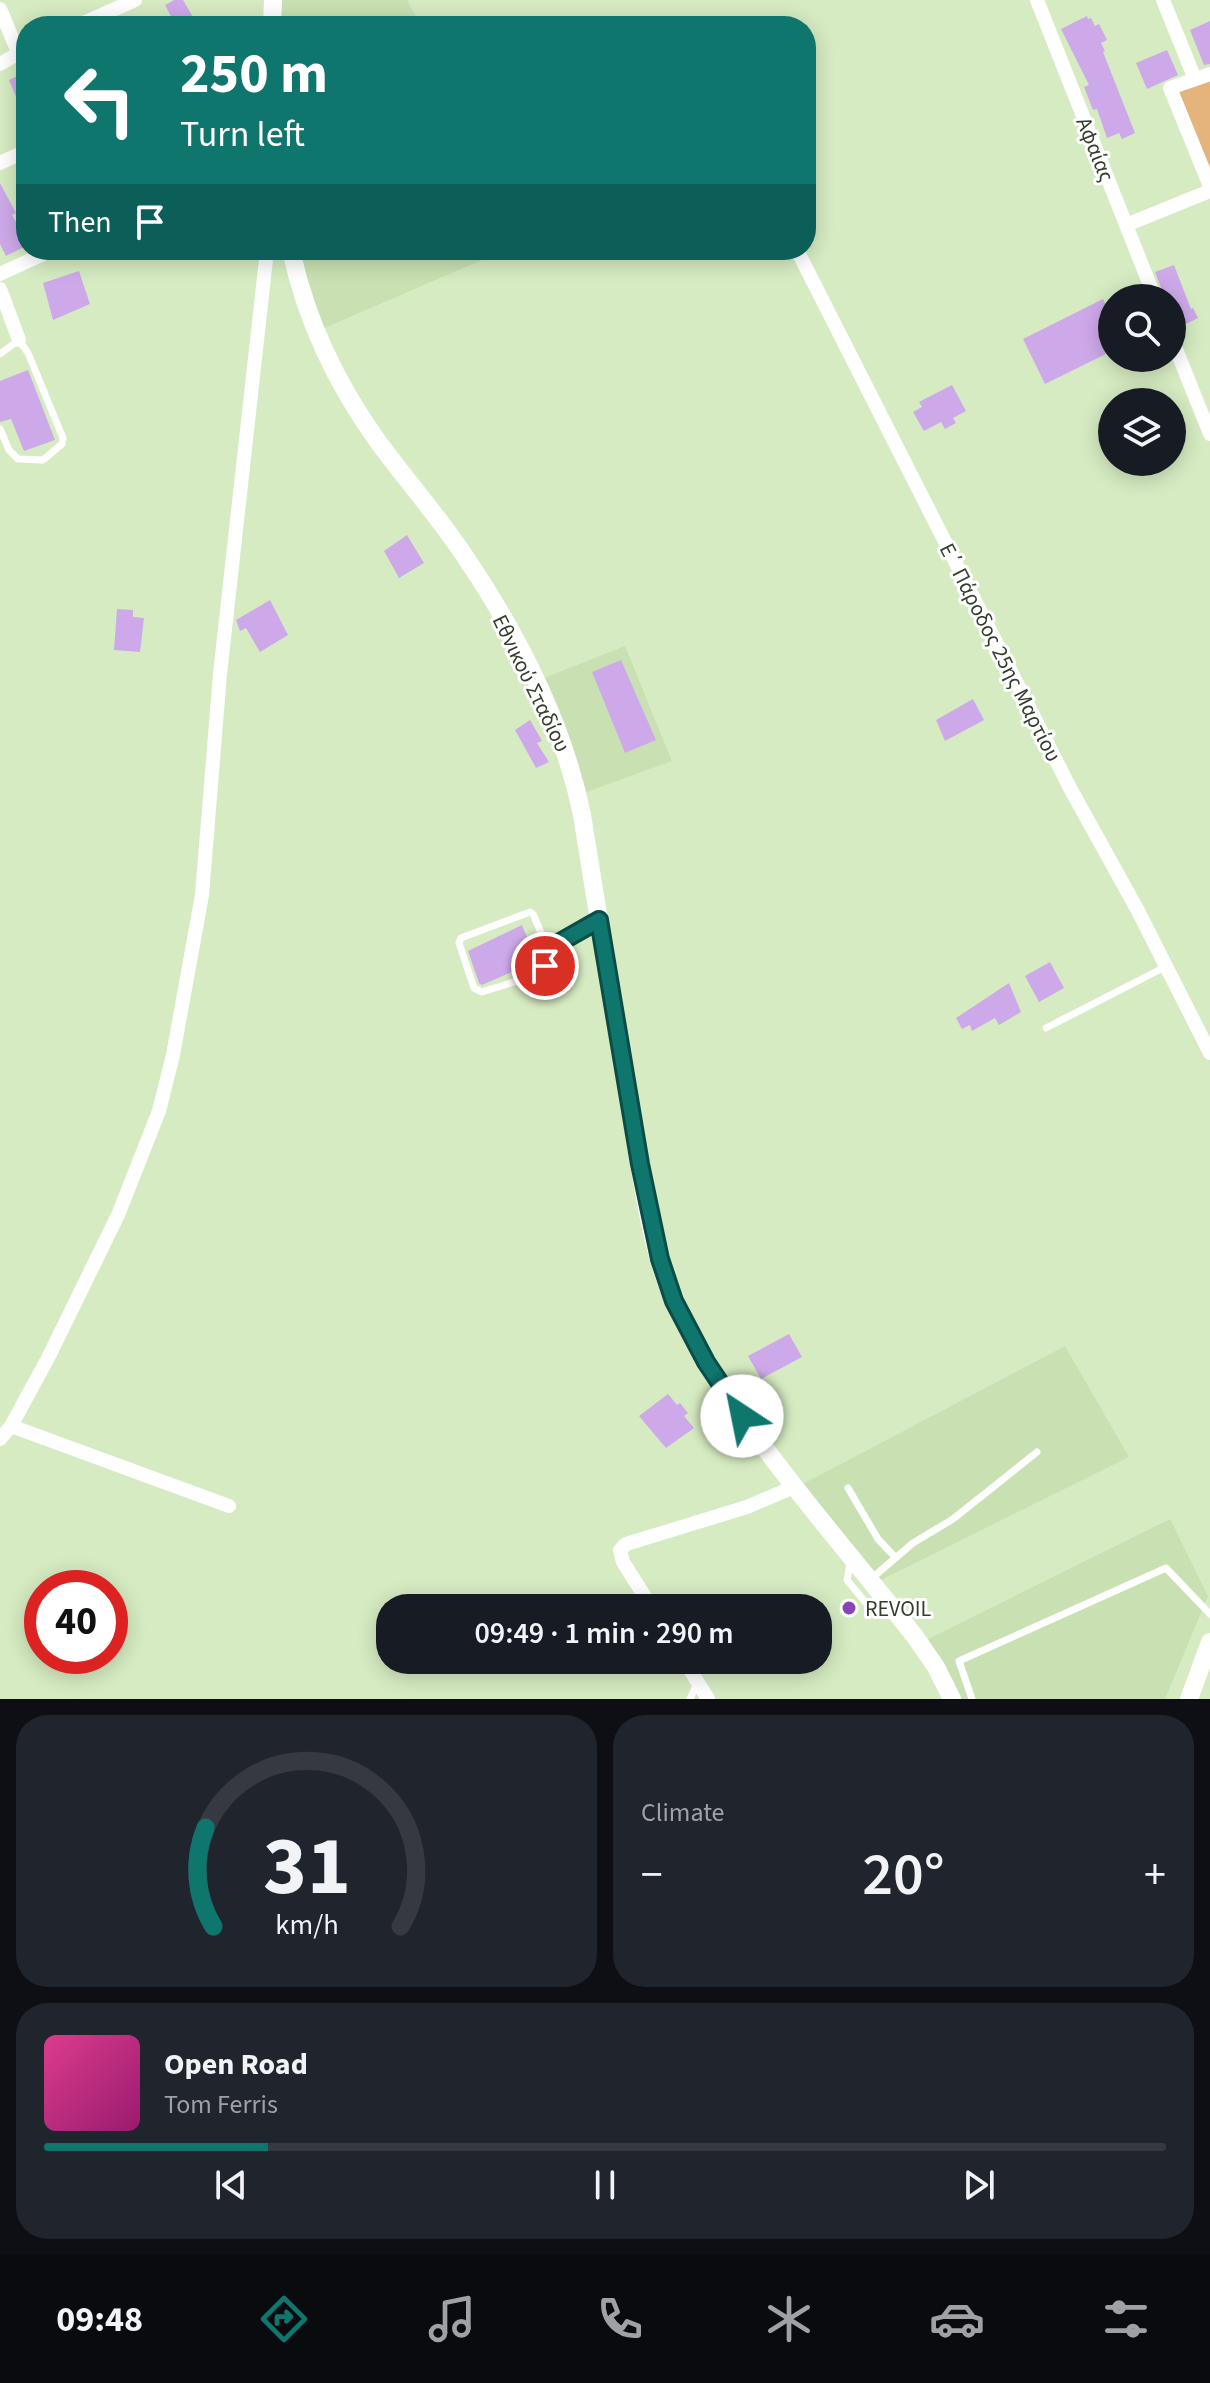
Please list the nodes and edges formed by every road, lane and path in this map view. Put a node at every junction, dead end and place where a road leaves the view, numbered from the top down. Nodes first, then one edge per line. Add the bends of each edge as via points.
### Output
1 (135, 0) edge
2 (1037, 0) edge
3 (1163, 0) edge
4 (0, 9) edge
5 (99, 16) edge
6 (16, 39) edge
7 (1203, 77) edge
8 (1210, 188) edge
9 (1126, 225) junction
10 (30, 260) edge
11 (266, 260) edge
12 (294, 260) edge
13 (802, 260) edge
14 (0, 274) edge
15 (1149, 284) edge
16 (0, 289) edge
17 (19, 340) junction
18 (0, 354) edge
19 (1185, 372) edge
20 (0, 429) edge
21 (1210, 434) edge
22 (599, 920) junction
23 (548, 949) junction
24 (1167, 966) junction
25 (1046, 1028) dead end
26 (1210, 1053) edge
27 (11, 1426) junction
28 (0, 1439) edge
29 (1037, 1452) dead end
30 (796, 1486) junction
31 (848, 1488) dead end
32 (229, 1506) dead end
33 (851, 1555) junction
34 (895, 1557) junction
35 (870, 1580) junction
36 (643, 1594) edge
37 (882, 1609) dead end
38 (1210, 1614) edge
39 (1210, 1642) edge
40 (693, 1674) edge
41 (698, 1682) junction
42 (690, 1699) edge
43 (708, 1699) edge
44 (952, 1699) edge
45 (972, 1699) edge
46 (1189, 1699) edge

1 - 5 street
2 - 9 street, Αφαίας
3 - 7 street
4 - 6 street
7 - 8 street via 1170,88
8 - 9 street
9 - 15 street, Αφαίας
10 - 14 street
11 - 27 street via 220,674 202,895 173,1055 159,1111 118,1215
12 - 22 street, Εθνικού Σταδίου via 310,319 350,397 463,553 536,682 574,776
13 - 24 street, Ε΄ Πάροδος 25ης Μαρτίου via 1070,788
16 - 17 street
17 - 18 lane
17 - 20 lane via 62,444 43,460 18,459
19 - 21 street
22 - 23 lane
22 - 30 street, Εθνικού Σταδίου via 640,1164 674,1301 706,1362
23 - 23 lane via 539,974 482,992 474,988 459,943 530,912
24 - 25 lane
24 - 26 street, Ε΄ Πάροδος 25ης Μαρτίου
27 - 28 street
27 - 32 street
29 - 34 lane
30 - 33 street, Εθνικού Σταδίου
30 - 36 street via 747,1507 626,1544 620,1550 623,1562
31 - 34 lane
33 - 35 street, Εθνικού Σταδίου
33 - 37 lane via 847,1580 870,1608
34 - 35 lane
35 - 44 street, Εθνικού Σταδίου via 936,1667
38 - 45 lane via 1166,1568 959,1661
39 - 46 street
40 - 41 street
41 - 42 lane
41 - 43 street

